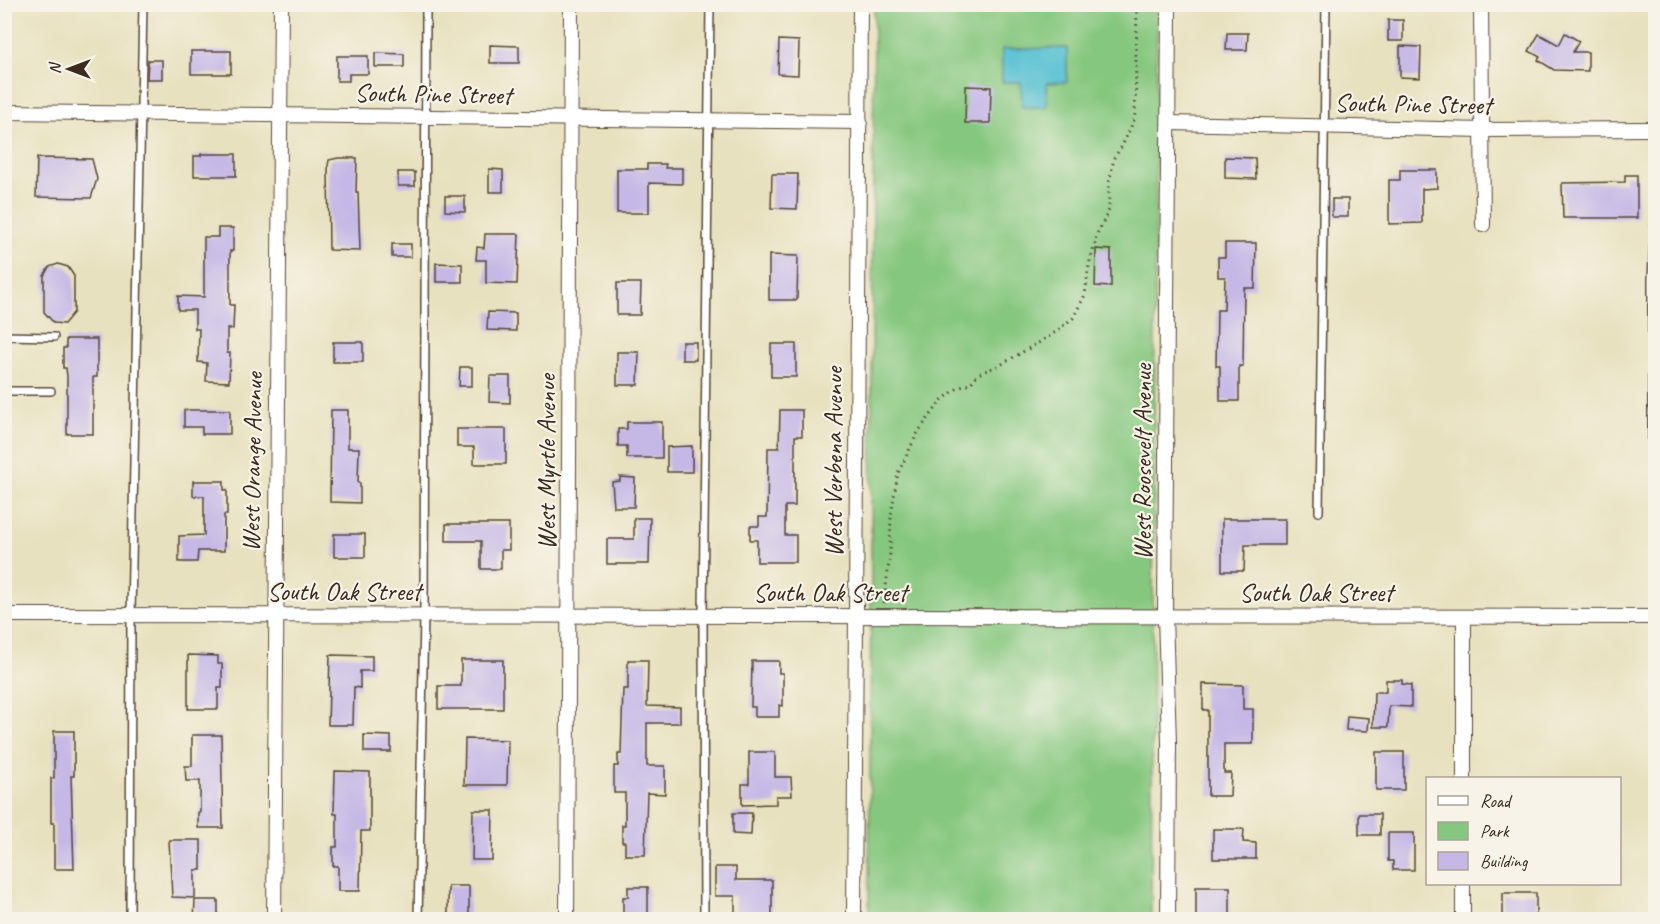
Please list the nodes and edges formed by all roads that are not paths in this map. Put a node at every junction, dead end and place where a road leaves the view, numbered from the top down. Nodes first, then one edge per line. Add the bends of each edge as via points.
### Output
1 (143, 4) edge
2 (281, 4) edge
3 (426, 4) edge
4 (571, 4) edge
5 (710, 4) edge
6 (860, 4) edge
7 (1169, 4) edge
8 (1326, 4) edge
9 (1480, 4) edge
10 (4, 112) edge
11 (140, 114) junction
12 (280, 116) junction
13 (425, 118) junction
14 (571, 119) junction
15 (708, 120) junction
16 (860, 122) junction
17 (1169, 123) junction
18 (1326, 126) junction
19 (1483, 129) junction
20 (1656, 129) edge
21 (1656, 204) edge
22 (1484, 225) dead end
23 (1654, 294) edge
24 (4, 336) edge
25 (54, 337) dead end
26 (4, 391) edge
27 (51, 391) dead end
28 (1656, 466) edge
29 (1318, 512) dead end
30 (4, 615) edge
31 (131, 615) junction
32 (275, 615) junction
33 (424, 616) junction
34 (569, 616) junction
35 (704, 616) junction
36 (856, 616) junction
37 (1165, 616) junction
38 (1464, 616) junction
39 (1656, 617) edge
40 (1464, 777) edge
41 (1463, 885) edge
42 (130, 920) edge
43 (274, 920) edge
44 (418, 920) edge
45 (567, 920) edge
46 (704, 920) edge
47 (854, 920) edge
48 (1168, 920) edge
49 (1463, 920) edge

1 - 11 lane
2 - 12 street, West Orange Avenue
3 - 13 lane
4 - 14 street, West Myrtle Avenue
5 - 15 lane
6 - 16 street, West Verbena Avenue
7 - 17 street, West Roosevelt Avenue
8 - 18 lane
9 - 19 street
10 - 11 street, South Pine Street
11 - 12 street, South Pine Street
11 - 31 lane
12 - 13 street, South Pine Street
12 - 32 street, West Orange Avenue
13 - 14 street, South Pine Street
13 - 33 lane
14 - 15 street, South Pine Street
14 - 34 street, West Myrtle Avenue
15 - 16 street, South Pine Street
15 - 35 lane
16 - 36 street, West Verbena Avenue
17 - 18 street, South Pine Street
17 - 37 street, West Roosevelt Avenue
18 - 19 street, South Pine Street
18 - 29 lane
19 - 20 street, South Pine Street
19 - 22 street
21 - 23 lane
23 - 28 lane via 1652,441
24 - 25 lane
26 - 27 lane
30 - 31 street, South Oak Street
31 - 32 street, South Oak Street
31 - 42 lane
32 - 33 street, South Oak Street
32 - 43 street, West Orange Avenue
33 - 34 street, South Oak Street
33 - 44 lane
34 - 35 street, South Oak Street
34 - 45 street, West Myrtle Avenue
35 - 36 street, South Oak Street
35 - 46 lane
36 - 37 street, South Oak Street
36 - 47 street, West Verbena Avenue
37 - 38 street, South Oak Street
37 - 48 street, West Roosevelt Avenue
38 - 39 street, South Oak Street
38 - 40 street
41 - 49 street

